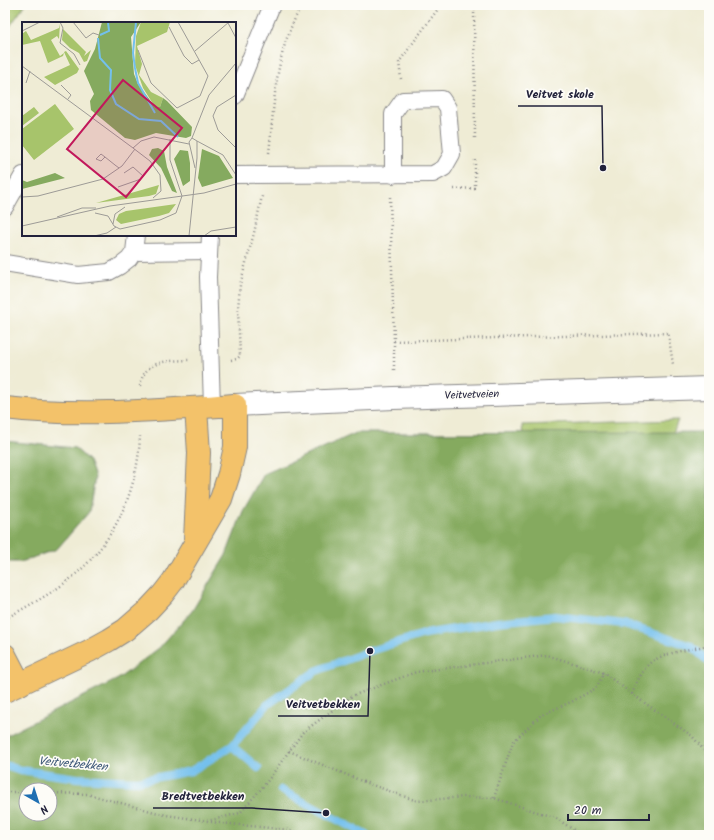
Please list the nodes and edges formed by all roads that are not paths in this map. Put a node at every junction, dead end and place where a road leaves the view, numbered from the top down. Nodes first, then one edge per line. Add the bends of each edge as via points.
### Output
1 (272, 5) edge
2 (236, 94) edge
3 (393, 174) junction
4 (236, 175) edge
5 (22, 177) edge
6 (5, 207) edge
7 (136, 236) edge
8 (210, 236) edge
9 (209, 251) junction
10 (134, 252) junction
11 (5, 264) edge
12 (709, 388) edge
13 (235, 405) junction
14 (204, 407) junction
15 (5, 408) edge
16 (195, 543) junction
17 (5, 655) edge
18 (13, 687) edge

1 - 2 lane
3 - 3 lane via 433,174 444,168 452,154 448,108 442,99 404,100 393,114
3 - 4 lane
5 - 6 lane
7 - 10 lane
8 - 9 lane
9 - 10 lane
9 - 14 lane
10 - 11 lane via 129,259 109,272 78,275
12 - 13 street, Veitvetveien
13 - 14 highway
13 - 16 highway via 235,447 229,474 221,500
14 - 15 highway via 73,413
14 - 16 highway
16 - 18 highway via 170,585 148,610 125,630 89,651
17 - 18 highway

